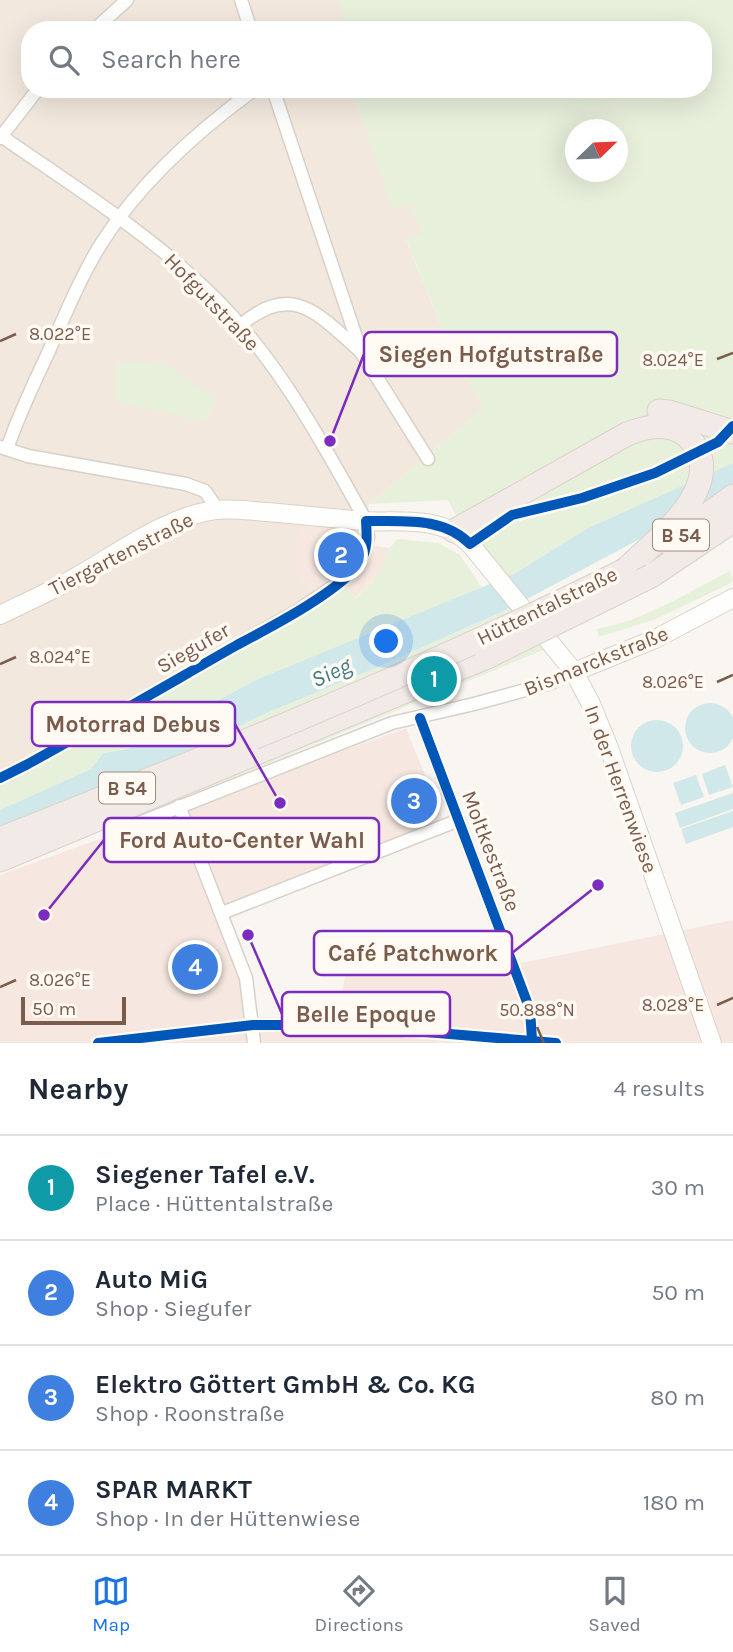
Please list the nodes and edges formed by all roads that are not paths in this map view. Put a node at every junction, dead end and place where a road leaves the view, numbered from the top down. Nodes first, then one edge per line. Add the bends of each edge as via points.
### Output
1 (127, 0) edge
2 (241, 0) edge
3 (104, 21) edge
4 (248, 21) edge
5 (31, 98) edge
6 (243, 98) edge
7 (276, 98) edge
8 (1, 137) edge
9 (119, 218) junction
10 (240, 326) junction
11 (360, 352) junction
12 (697, 431) junction
13 (733, 432) edge
14 (4, 448) edge
15 (428, 459) dead end
16 (733, 496) edge
17 (218, 510) junction
18 (366, 521) junction
19 (733, 521) edge
20 (454, 531) junction
21 (733, 538) edge
22 (625, 570) junction
23 (651, 576) junction
24 (733, 598) edge
25 (0, 615) edge
26 (575, 672) junction
27 (421, 718) junction
28 (0, 778) edge
29 (179, 806) junction
30 (459, 820) junction
31 (139, 823) dead end
32 (0, 839) edge
33 (0, 860) edge
34 (222, 913) junction
35 (253, 1025) junction
36 (532, 1039) junction
37 (114, 1042) edge
38 (98, 1043) edge
39 (254, 1043) edge
40 (556, 1043) edge
41 (712, 1043) edge

1 - 3 street
2 - 4 street
5 - 8 street
6 - 9 street via 191,138
7 - 11 street
8 - 9 street, Hofgutstraße
9 - 10 street, Hofgutstraße via 182,267
9 - 14 street via 76,289
10 - 11 street via 254,314 286,303 310,309
10 - 18 street, Hofgutstraße via 294,397
11 - 15 street
12 - 13 highway
12 - 20 highway via 669,412 634,416 461,509
12 - 22 highway via 704,481 701,489 681,517
14 - 17 street via 186,484 205,491
16 - 22 highway, Hüttentalstraße / B 54
17 - 18 street, Tiergartenstraße
17 - 25 street, Tiergartenstraße via 152,533
18 - 20 street, Tiergartenstraße via 434,524
18 - 28 street, Siegufer via 364,553 340,582 297,611
19 - 23 highway, Hüttentalstraße / B 54
20 - 26 street, In der Herrenwiese, bridge
21 - 23 highway
22 - 32 highway, Hüttentalstraße / B 54, bridge via 340,702
23 - 33 highway, Hüttentalstraße / B 54, bridge via 474,663
24 - 26 street, Bismarckstraße via 656,639
26 - 27 street, Bismarckstraße
26 - 41 street, In der Herrenwiese via 609,748
27 - 29 street, Bismarckstraße via 392,723
27 - 30 street, Moltkestraße
29 - 31 street, Bismarckstraße
29 - 34 street
30 - 34 street
30 - 36 street, Moltkestraße via 530,1010
34 - 35 street via 246,978
35 - 36 street via 343,1025
35 - 37 street
35 - 39 street
36 - 40 street
37 - 38 street

